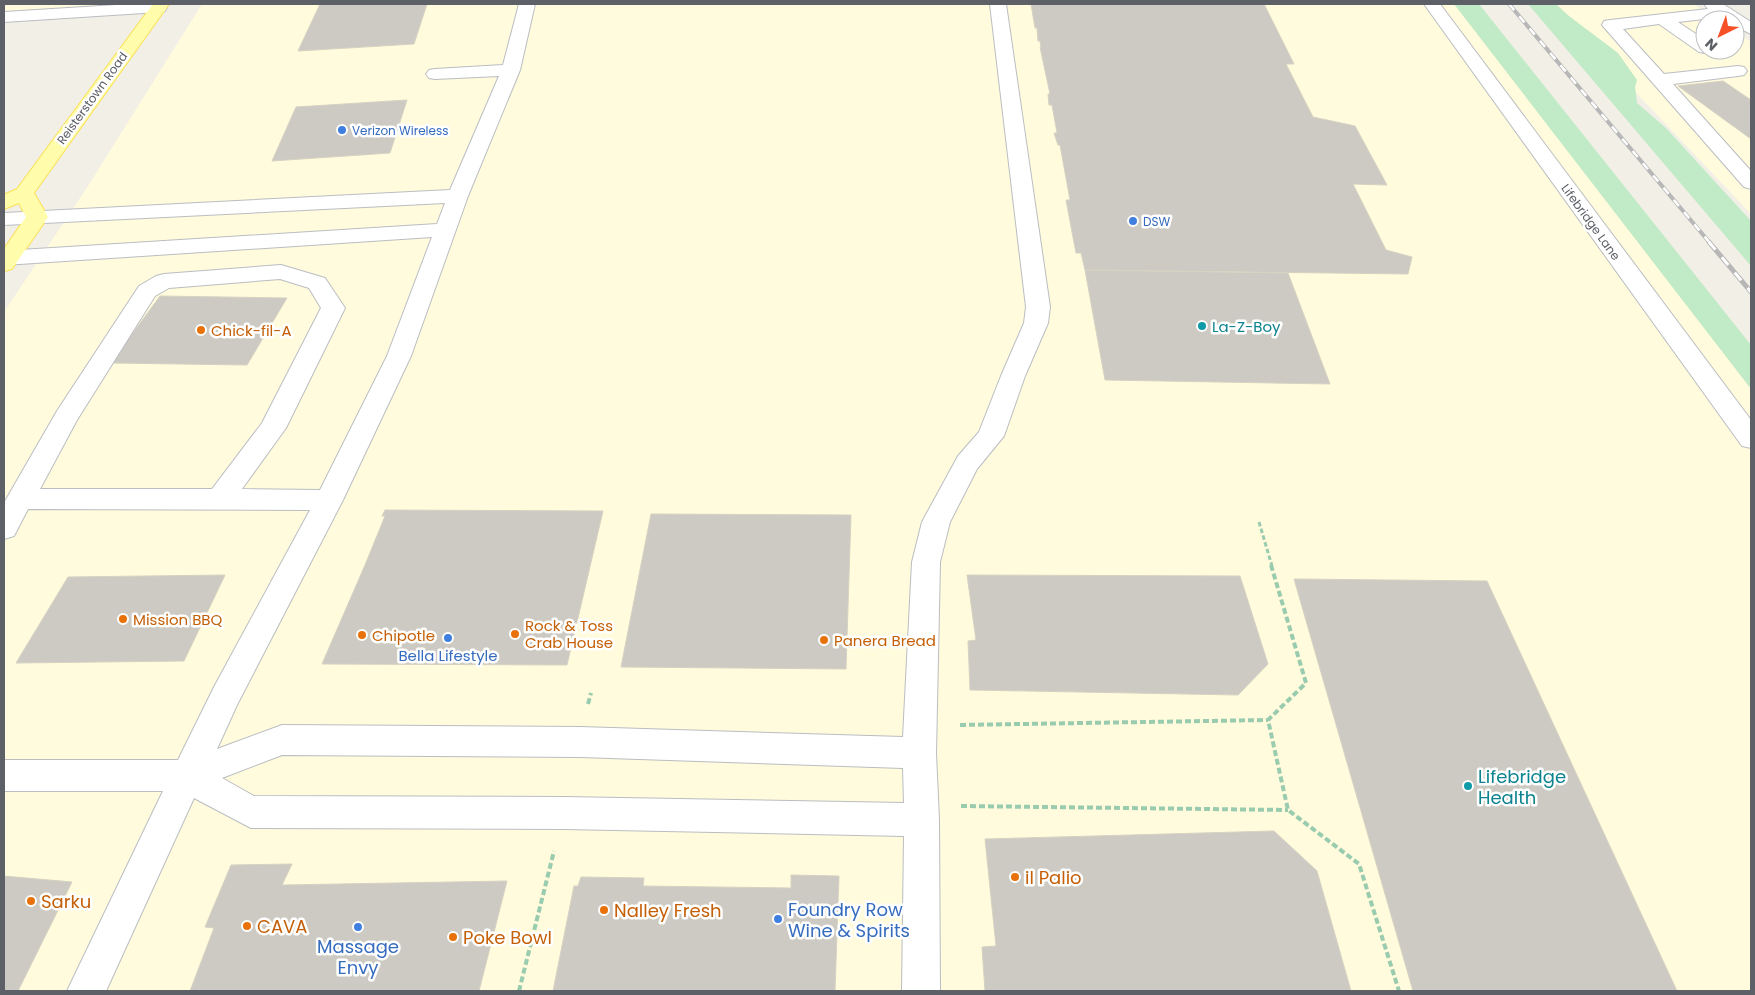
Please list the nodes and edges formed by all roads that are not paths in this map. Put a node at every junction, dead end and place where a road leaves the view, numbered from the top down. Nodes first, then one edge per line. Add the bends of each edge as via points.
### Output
1 (528, 4) edge
2 (998, 4) edge
3 (1432, 4) edge
4 (160, 5) edge
5 (1718, 8) edge
6 (4, 17) edge
7 (1662, 19) junction
8 (1751, 29) edge
9 (1695, 42) edge
10 (1722, 60) edge
11 (511, 70) junction
12 (435, 74) dead end
13 (1745, 75) edge
14 (1659, 80) junction
15 (1751, 182) edge
16 (24, 193) junction
17 (458, 196) junction
18 (4, 203) edge
19 (37, 217) junction
20 (4, 219) edge
21 (447, 230) junction
22 (5, 260) edge
23 (1751, 439) edge
24 (22, 499) junction
25 (219, 500) junction
26 (329, 500) junction
27 (4, 528) edge
28 (920, 740) junction
29 (4, 775) edge
30 (186, 776) junction
31 (921, 812) junction
32 (86, 991) edge
33 (921, 991) edge

1 - 11 street
2 - 28 street via 1038,307 1036,323 991,436 967,463 936,522 926,562
3 - 23 street, Lifebridge Lane
4 - 6 street
4 - 16 main road, Reisterstown Road
5 - 7 street
5 - 8 street
7 - 9 street
7 - 14 street via 1610,25
10 - 13 street
11 - 12 street
11 - 17 street
13 - 14 street
14 - 15 street
16 - 18 main road, Reisterstown Road
16 - 19 main road
17 - 19 street
17 - 21 street
19 - 20 street
19 - 22 main road
21 - 22 street
21 - 26 street via 399,356
24 - 25 street
24 - 25 street via 66,417 147,291 164,281 281,272 317,283 333,308 273,428
24 - 27 street
25 - 26 street
26 - 30 street
28 - 30 street via 282,740
28 - 31 street
29 - 30 street
30 - 31 street via 251,812
30 - 32 street
31 - 33 street

